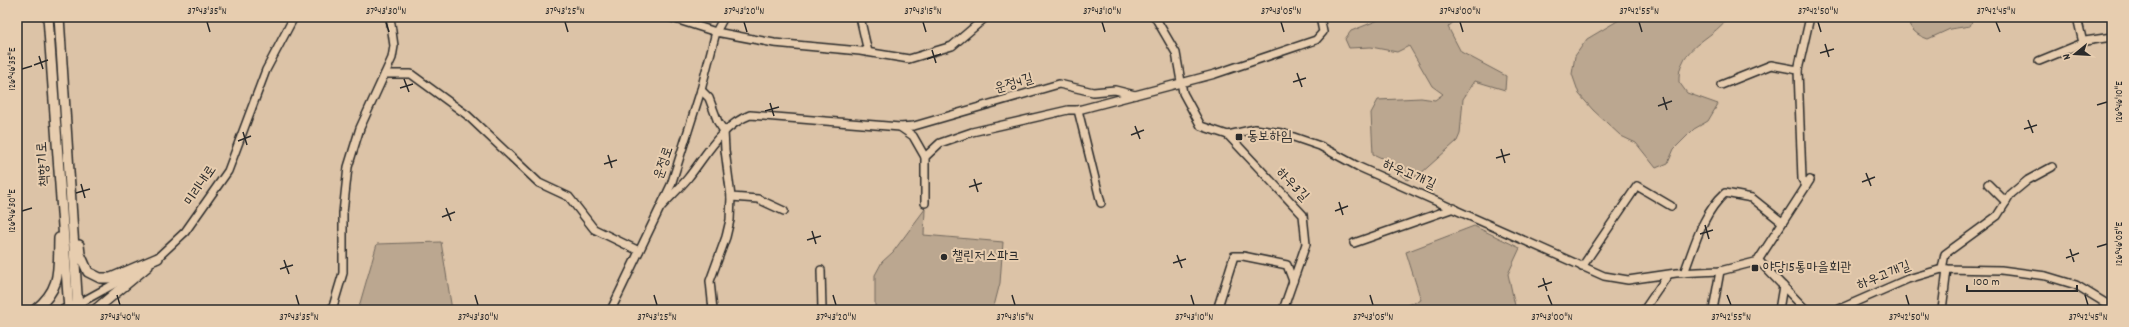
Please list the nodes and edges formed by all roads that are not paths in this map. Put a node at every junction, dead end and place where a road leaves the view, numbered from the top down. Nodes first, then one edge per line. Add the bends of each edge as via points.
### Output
1 (48, 17) edge
2 (59, 17) edge
3 (294, 17) edge
4 (390, 17) edge
5 (670, 17) edge
6 (724, 17) edge
7 (860, 17) edge
8 (986, 17) edge
9 (1155, 17) edge
10 (1320, 17) edge
11 (1810, 17) edge
12 (2077, 17) edge
13 (716, 32) junction
14 (2112, 37) edge
15 (2083, 43) junction
16 (868, 52) junction
17 (2039, 61) dead end
18 (1798, 70) junction
19 (385, 74) junction
20 (1181, 84) junction
21 (1721, 85) dead end
22 (701, 90) junction
23 (1136, 95) junction
24 (1078, 110) junction
25 (900, 126) junction
26 (724, 131) junction
27 (1228, 135) junction
28 (926, 157) junction
29 (2052, 167) dead end
30 (59, 182) junction
31 (70, 183) junction
32 (1988, 184) dead end
33 (731, 197) junction
34 (2006, 202) junction
35 (1100, 203) dead end
36 (925, 204) dead end
37 (1671, 206) dead end
38 (660, 207) junction
39 (1454, 208) junction
40 (784, 211) dead end
41 (1782, 222) junction
42 (1354, 243) dead end
43 (639, 251) junction
44 (158, 258) junction
45 (1757, 262) junction
46 (148, 266) junction
47 (1582, 266) junction
48 (1944, 269) junction
49 (821, 270) dead end
50 (1720, 271) junction
51 (1684, 273) junction
52 (1668, 275) junction
53 (1293, 281) junction
54 (1783, 286) junction
55 (2112, 307) edge
56 (71, 308) edge
57 (35, 310) edge
58 (96, 310) edge
59 (332, 310) edge
60 (611, 310) edge
61 (713, 310) edge
62 (822, 310) edge
63 (1217, 310) edge
64 (1283, 310) edge
65 (1644, 310) edge
66 (1713, 310) edge
67 (1779, 310) edge
68 (1806, 310) edge
69 (1837, 310) edge
70 (1942, 310) edge

1 - 30 main road, 책향기로
2 - 31 main road, 책향기로
3 - 44 street, 미리내로 via 266,70 228,171 185,232
4 - 19 street via 394,46
5 - 13 street
6 - 13 street, 운정로
7 - 16 street
8 - 16 street via 952,46 909,59
9 - 20 street via 1176,52
10 - 20 street, 운정4길 via 1322,32 1316,40
11 - 18 street
12 - 15 street
13 - 16 street via 774,43
13 - 22 street, 운정로
14 - 15 street
15 - 17 street
18 - 21 street via 1771,65
18 - 41 street via 1802,179 1808,183
19 - 43 street via 411,74 467,115 540,183 569,197 594,229
19 - 59 street via 360,128 348,167 343,213 343,273
20 - 23 street, 운정4길
20 - 27 street via 1183,93 1201,126
22 - 26 street via 709,98
22 - 38 street, 운정로 via 671,185
23 - 24 street, 운정4길
23 - 25 street, 운정4길 via 1115,90 1093,92 1059,84 914,126
24 - 28 street, 운정4길 via 1068,110 972,132 940,143
24 - 35 street
25 - 26 street, 운정4길 via 750,115 737,120
25 - 28 street via 913,136
26 - 33 street
26 - 38 street, 운정4길 via 687,179
27 - 39 street, 하우고개길 via 1255,129 1282,133 1320,146 1359,167
27 - 53 street, 하우3길 via 1303,215 1306,244
28 - 36 street
29 - 34 street via 2028,180 2011,194
30 - 56 main road, 책향기로
30 - 57 main road via 58,275 54,289
31 - 44 main road via 80,254 88,272 100,278 111,278
31 - 56 main road, 책향기로
32 - 34 street
33 - 40 street via 758,199
33 - 61 street via 726,237 710,281
34 - 48 street via 1997,216 1945,254
37 - 47 street via 1637,186
38 - 43 street, 운정로
39 - 42 street
39 - 47 street, 하우고개길
41 - 45 street
41 - 51 street via 1752,198 1725,193 1715,202 1697,235
43 - 60 street, 운정로
44 - 46 street, 미리내로
45 - 50 street, 하우고개길
45 - 54 street
46 - 56 street, 미리내로
46 - 58 main road
47 - 52 street, 하우고개길 via 1616,280
48 - 55 street, 하우고개길 via 2001,270 2046,276 2076,285
48 - 69 street, 하우고개길 via 1908,279
48 - 70 street
49 - 62 street
50 - 51 street, 하우고개길
50 - 66 street
51 - 52 street, 하우고개길
52 - 65 street
53 - 63 street via 1287,265 1234,256
53 - 64 street, 하우3길
54 - 67 street
54 - 68 street

